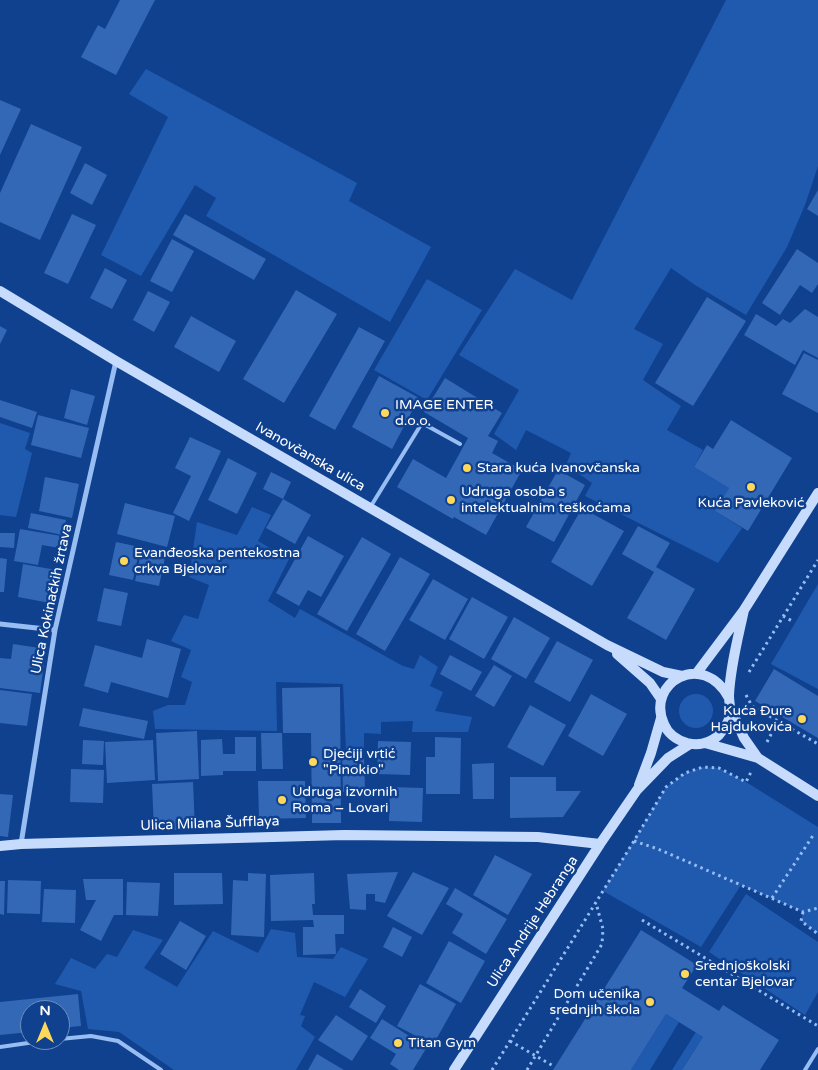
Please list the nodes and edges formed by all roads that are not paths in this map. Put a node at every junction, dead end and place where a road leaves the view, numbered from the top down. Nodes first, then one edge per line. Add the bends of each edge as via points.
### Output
1 (0, 291) edge
2 (116, 361) junction
3 (460, 444) dead end
4 (818, 493) edge
5 (370, 508) junction
6 (744, 610) junction
7 (0, 624) edge
8 (55, 630) junction
9 (607, 645) junction
10 (696, 674) junction
11 (682, 676) junction
12 (662, 699) junction
13 (730, 703) junction
14 (661, 718) junction
15 (705, 743) junction
16 (690, 744) junction
17 (758, 758) junction
18 (637, 790) junction
19 (818, 796) edge
20 (21, 844) junction
21 (600, 844) junction
22 (0, 846) edge
23 (70, 1037) edge
24 (20, 1044) edge
25 (0, 1047) edge
26 (818, 1049) edge
27 (161, 1070) edge
28 (454, 1070) edge
29 (805, 1070) edge

1 - 2 street, Ivanovčanska ulica
2 - 5 street, Ivanovčanska ulica
2 - 8 street, Ulica Kokinačkih žrtava
3 - 5 lane via 422,422
4 - 6 street
5 - 9 street, Ivanovčanska ulica
6 - 10 street
6 - 13 street via 734,658
7 - 8 street
8 - 20 street, Ulica Kokinačkih žrtava
9 - 11 street, Ivanovčanska ulica via 662,672
9 - 12 street, Ivanovčanska ulica
10 - 11 street
10 - 13 street via 716,680 724,688
11 - 12 street via 666,690
12 - 14 street, Ulica Andrije Hebranga
13 - 15 street via 724,730
13 - 17 street via 744,738
14 - 16 street via 670,734
14 - 18 street, Ulica Andrije Hebranga
15 - 16 street, Ulica Andrije Hebranga
15 - 17 street
16 - 18 street, Ulica Andrije Hebranga via 668,758
17 - 19 street
18 - 21 street, Ulica Andrije Hebranga
20 - 21 street, Ulica Milana Šufflaya via 344,835 538,837
20 - 22 street, Ulica Milana Šufflaya
21 - 28 street, Ulica Andrije Hebranga
23 - 27 lane via 91,1036 118,1041
24 - 25 lane
26 - 29 lane

